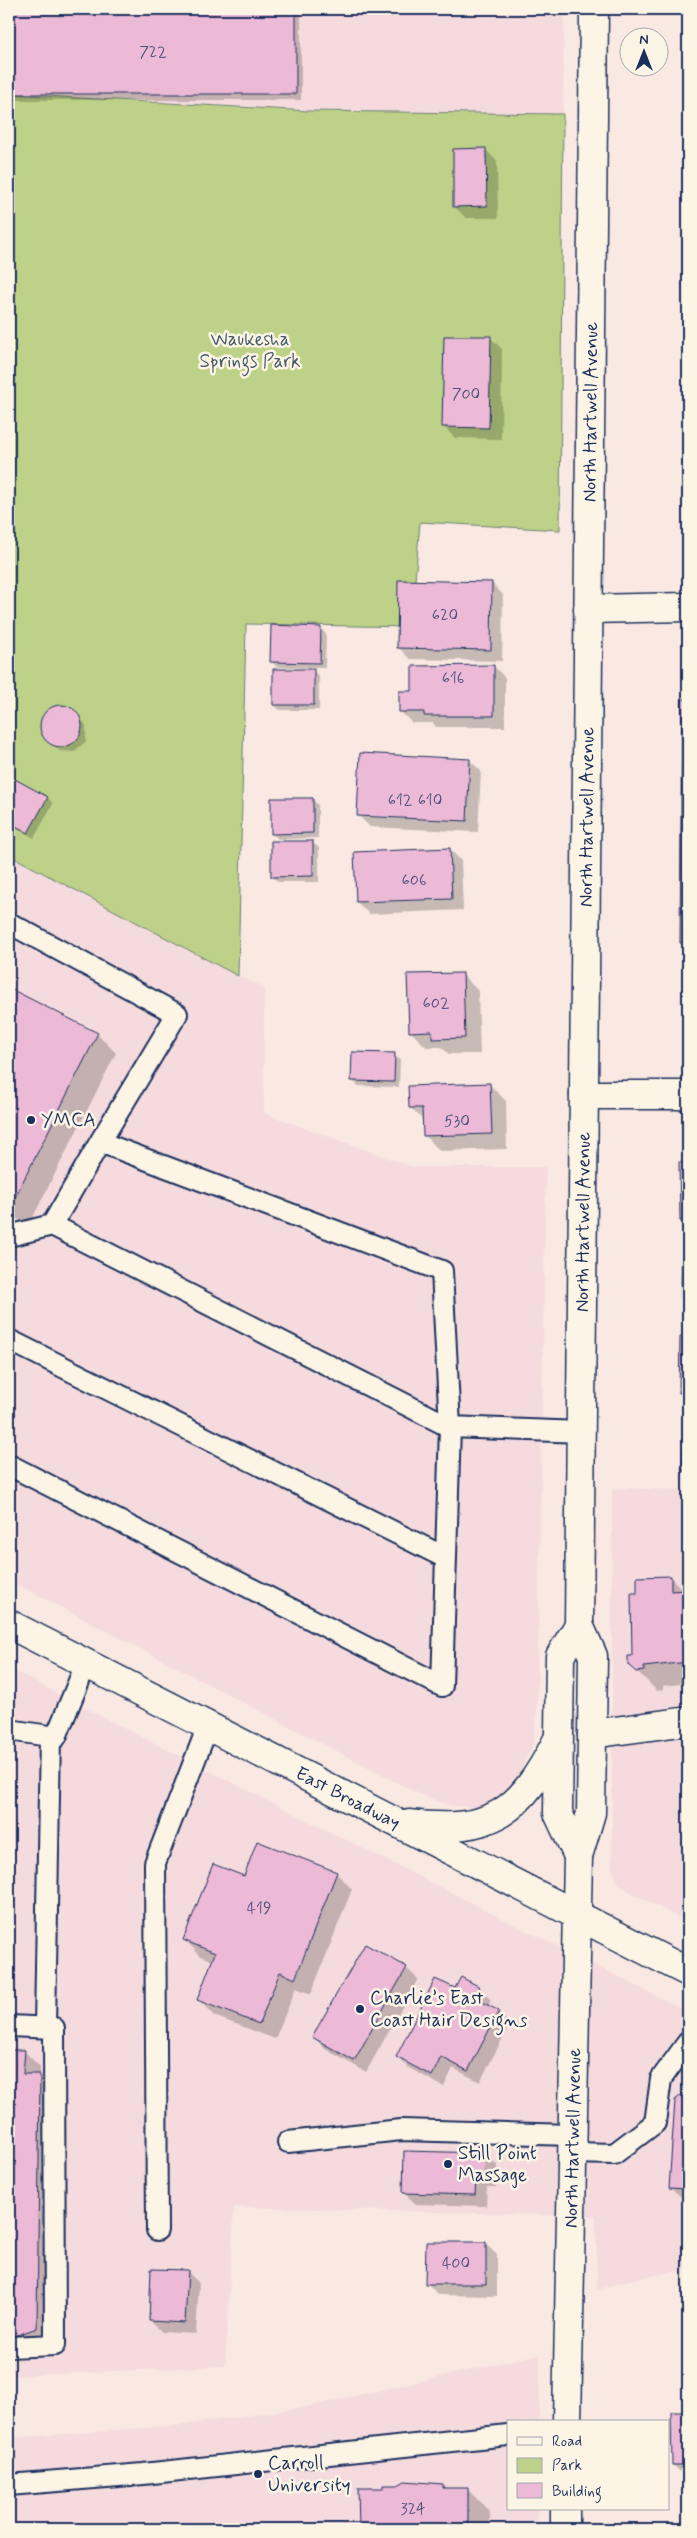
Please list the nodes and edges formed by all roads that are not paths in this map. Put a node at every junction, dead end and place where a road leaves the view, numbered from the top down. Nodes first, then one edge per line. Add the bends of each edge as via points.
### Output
1 (594, 9) edge
2 (688, 607) edge
3 (588, 609) junction
4 (9, 923) edge
5 (584, 1095) junction
6 (688, 1095) edge
7 (100, 1142) junction
8 (52, 1225) junction
9 (9, 1236) edge
10 (9, 1340) edge
11 (450, 1427) junction
12 (582, 1432) junction
13 (9, 1465) edge
14 (446, 1558) junction
15 (9, 1624) edge
16 (579, 1625) junction
17 (86, 1664) junction
18 (688, 1721) edge
19 (208, 1726) junction
20 (9, 1730) edge
21 (592, 1734) junction
22 (50, 1736) junction
23 (559, 1738) junction
24 (395, 1822) junction
25 (578, 1856) junction
26 (577, 1915) junction
27 (688, 1972) edge
28 (9, 2026) edge
29 (50, 2027) junction
30 (688, 2042) edge
31 (288, 2142) dead end
32 (572, 2144) junction
33 (157, 2230) dead end
34 (9, 2347) edge
35 (567, 2420) edge
36 (507, 2435) edge
37 (9, 2485) edge
38 (565, 2510) edge
39 (564, 2529) edge

1 - 3 street, North Hartwell Avenue
2 - 3 street
3 - 5 street, North Hartwell Avenue
4 - 7 lane via 177,1014
5 - 6 street
5 - 12 street, North Hartwell Avenue
7 - 8 lane
7 - 11 lane via 442,1271
8 - 9 lane
8 - 11 lane
10 - 14 lane
11 - 12 lane
11 - 14 lane
12 - 16 street, North Hartwell Avenue
13 - 14 lane via 442,1686
15 - 17 street, East Broadway
16 - 21 street, North Hartwell Avenue via 593,1656
16 - 23 street, North Hartwell Avenue via 560,1656
17 - 19 street, East Broadway
17 - 22 lane via 56,1737
18 - 21 street
19 - 24 street, East Broadway
19 - 33 lane via 155,1863
20 - 22 lane
21 - 25 street, North Hartwell Avenue via 591,1813
22 - 29 lane
23 - 24 street via 531,1784 514,1804 491,1820 438,1827
23 - 25 street, North Hartwell Avenue via 558,1812
24 - 26 street, East Broadway
25 - 26 street, North Hartwell Avenue
26 - 27 street, East Broadway
26 - 32 street, North Hartwell Avenue
28 - 29 lane
29 - 34 lane via 55,2345
30 - 32 lane via 662,2079 655,2123 614,2154
31 - 32 lane via 401,2130
32 - 35 street, North Hartwell Avenue
36 - 37 lane
38 - 39 street

